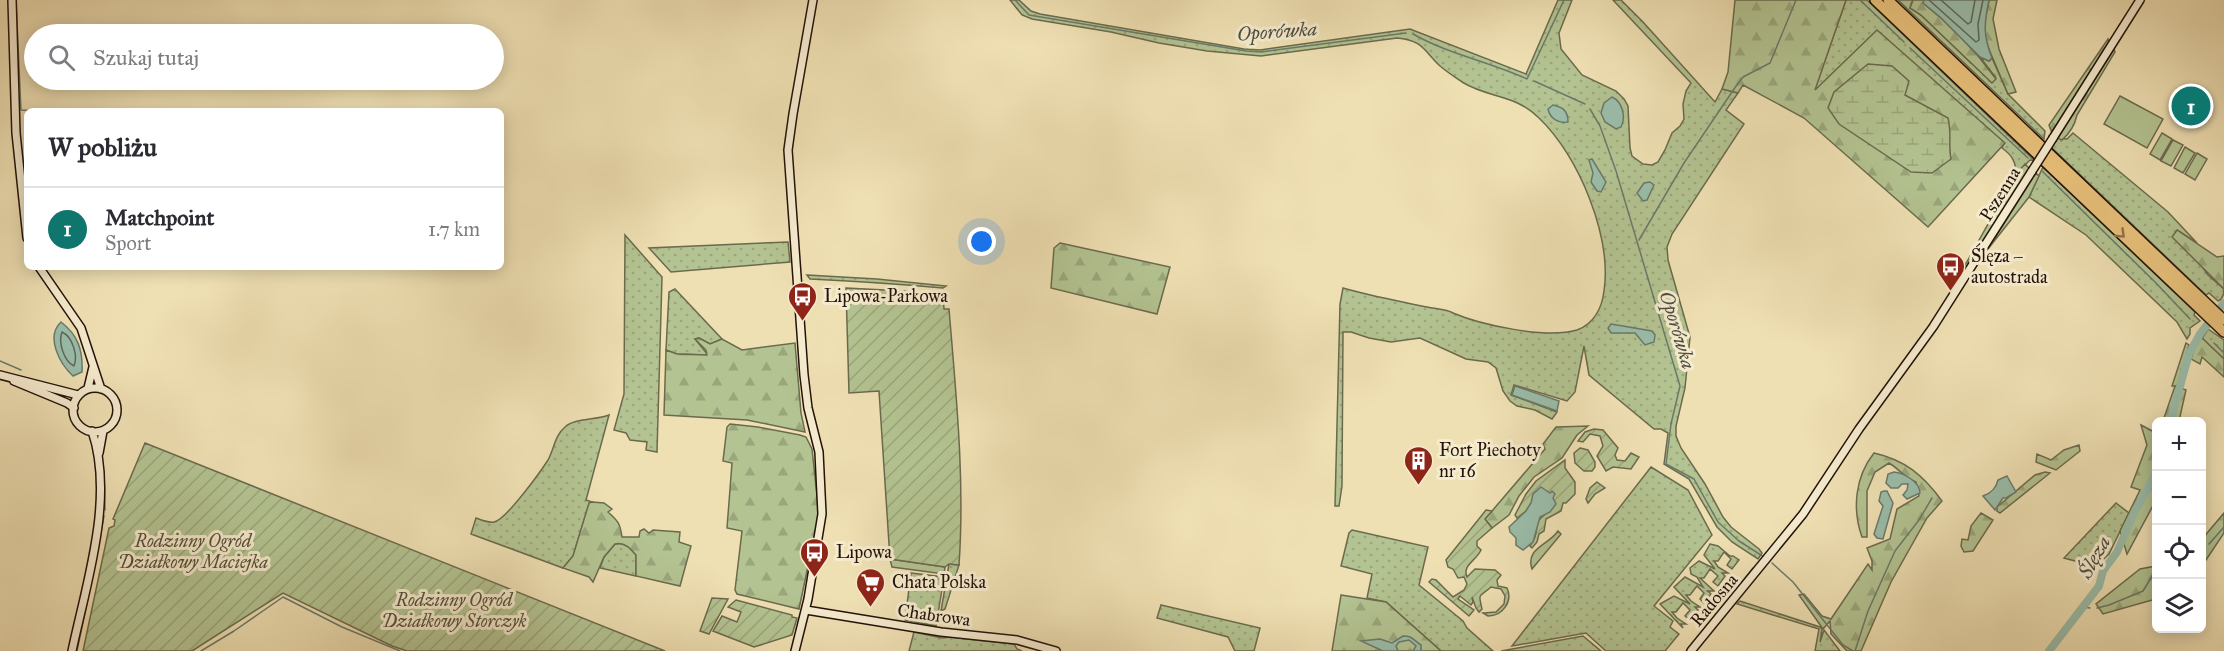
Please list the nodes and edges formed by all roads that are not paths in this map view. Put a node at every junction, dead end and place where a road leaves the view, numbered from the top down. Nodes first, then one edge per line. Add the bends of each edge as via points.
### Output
1 (12, 0) edge
2 (813, 0) edge
3 (1875, 0) edge
4 (1888, 0) edge
5 (2140, 0) edge
6 (24, 209) edge
7 (41, 270) edge
8 (2205, 308) junction
9 (2222, 326) edge
10 (93, 365) junction
11 (0, 375) edge
12 (88, 388) junction
13 (101, 389) junction
14 (78, 395) junction
15 (74, 408) junction
16 (92, 431) junction
17 (103, 431) junction
18 (98, 462) junction
19 (1760, 569) joint
20 (805, 613) junction
21 (72, 651) edge
22 (795, 651) edge
23 (1056, 651) edge
24 (1691, 651) edge

1 - 6 street via 16,133
2 - 20 street via 788,150 807,400 819,452 822,492 821,528
3 -> 8 highway
4 - 8 highway
5 - 19 street, Pszenna, bridge via 1933,327
7 - 10 street via 81,328
8 - 9 highway
10 - 12 street
10 - 13 street
11 - 14 street
11 - 15 street
12 - 13 street
12 - 14 street
13 - 17 street via 112,397 116,412 113,423
14 - 15 street
15 - 16 street via 80,424
16 - 17 street
16 - 18 street
17 - 18 street
18 - 21 street via 99,520
19 - 24 street, Radosna
20 - 22 street
20 - 23 street, Chabrowa via 1017,640

